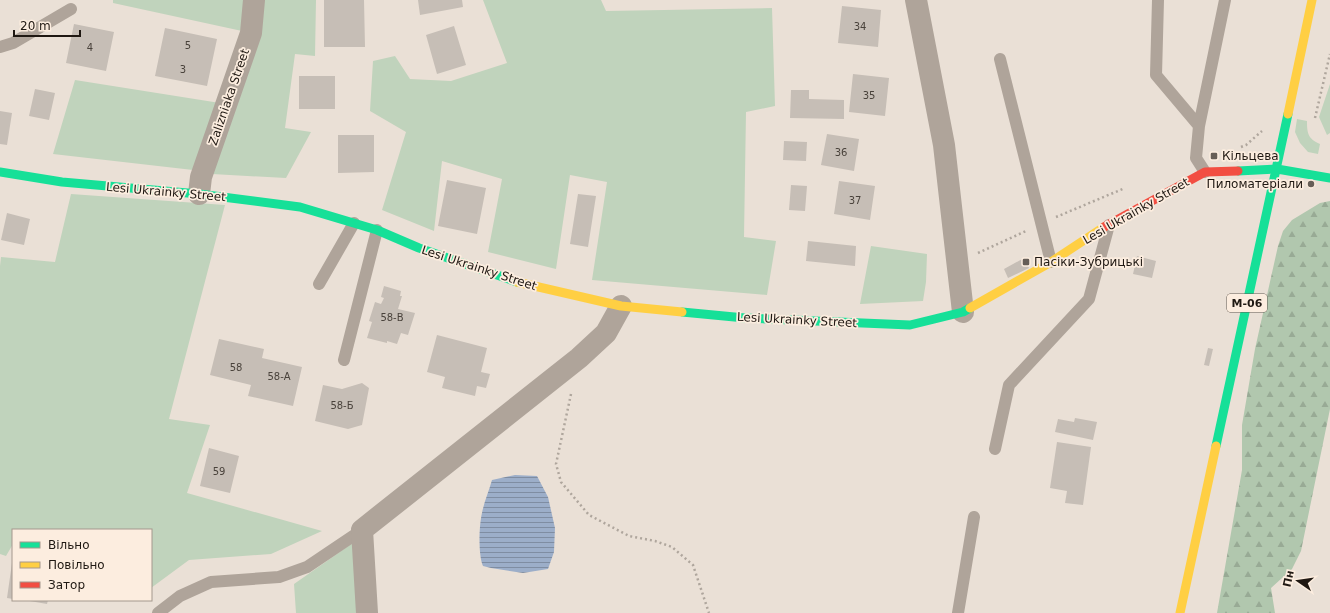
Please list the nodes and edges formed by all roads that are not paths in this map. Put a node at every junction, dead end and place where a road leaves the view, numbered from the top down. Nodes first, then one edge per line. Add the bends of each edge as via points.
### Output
1 (254, 0) edge
2 (916, 0) edge
3 (1158, 0) edge
4 (1225, 0) edge
5 (1312, 0) edge
6 (71, 9) dead end
7 (0, 47) edge
8 (1000, 59) dead end
9 (1199, 126) junction
10 (1277, 169) junction
11 (0, 172) edge
12 (1205, 172) junction
13 (1330, 178) edge
14 (199, 194) junction
15 (354, 223) junction
16 (1109, 224) junction
17 (377, 230) junction
18 (1051, 262) junction
19 (318, 284) dead end
20 (621, 306) junction
21 (963, 312) junction
22 (344, 360) dead end
23 (995, 448) dead end
24 (974, 517) dead end
25 (362, 530) junction
26 (158, 613) edge
27 (367, 613) edge
28 (958, 613) edge
29 (1180, 613) edge

1 - 14 street, Zalizniaka Street via 251,33 201,177
2 - 21 street via 944,145
3 - 9 lane via 1156,75
4 - 9 lane
5 - 10 main road, М-06
6 - 7 lane
8 - 18 lane
9 - 12 lane via 1196,158
10 - 12 main road, Lesi Ukrainky Street
10 - 13 main road, Lesi Ukrainky Street
10 - 29 main road, М-06
11 - 14 main road, Lesi Ukrainky Street via 62,182
12 - 16 main road, Lesi Ukrainky Street
14 - 15 main road, Lesi Ukrainky Street via 300,207
15 - 17 main road, Lesi Ukrainky Street
15 - 19 lane
16 - 18 main road, Lesi Ukrainky Street
16 - 23 lane via 1089,299 1009,385
17 - 20 main road, Lesi Ukrainky Street via 419,248 524,284
17 - 22 lane
18 - 21 main road, Lesi Ukrainky Street
20 - 21 main road, Lesi Ukrainky Street via 745,318 910,325
20 - 25 street via 606,333 579,358
24 - 28 lane
25 - 26 lane via 307,567 279,577 211,582 180,596
25 - 27 street

